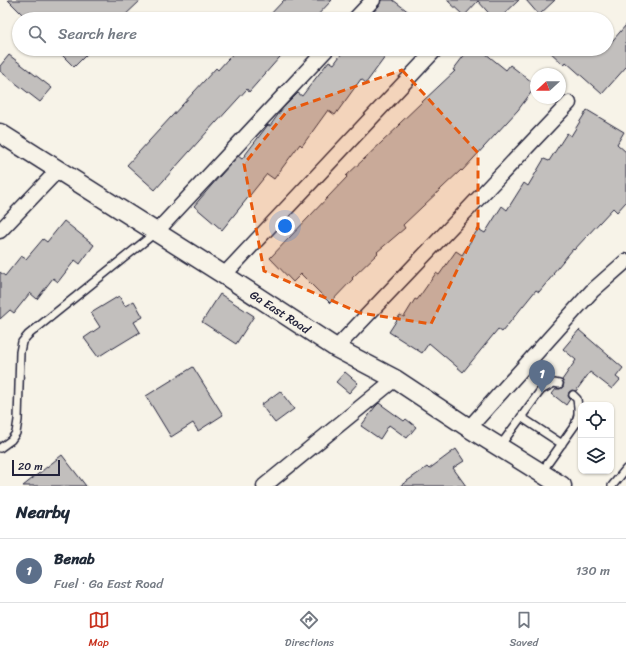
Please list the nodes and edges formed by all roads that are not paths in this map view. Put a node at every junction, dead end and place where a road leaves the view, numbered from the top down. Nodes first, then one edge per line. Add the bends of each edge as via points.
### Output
1 (373, 0) edge
2 (362, 12) edge
3 (320, 56) edge
4 (429, 56) edge
5 (569, 104) dead end
6 (0, 133) edge
7 (58, 170) junction
8 (0, 231) edge
9 (156, 232) junction
10 (626, 261) edge
11 (224, 275) junction
12 (336, 348) junction
13 (396, 379) junction
14 (559, 384) dead end
15 (573, 395) dead end
16 (521, 417) junction
17 (469, 428) junction
18 (562, 444) junction
19 (499, 447) junction
20 (0, 448) edge
21 (626, 469) edge
22 (541, 474) junction
23 (264, 486) edge
24 (562, 486) edge
25 (612, 486) edge

1 - 2 street
3 - 9 street
4 - 11 street
5 - 12 street
6 - 7 street, Ga East Road
7 - 8 street
7 - 9 street, Ga East Road
9 - 11 street, Ga East Road
9 - 20 lane via 22,342 16,433
10 - 17 street via 592,292
11 - 12 street, Ga East Road
12 - 13 street, Ga East Road
13 - 17 street, Ga East Road
13 - 23 street
14 - 16 lane via 554,383 541,390
15 - 18 lane via 577,399 578,415 575,425
16 - 18 lane
16 - 19 lane
17 - 19 street, Ga East Road
18 - 22 lane
19 - 22 street, Ga East Road
21 - 25 lane
22 - 24 street, Ga East Road

